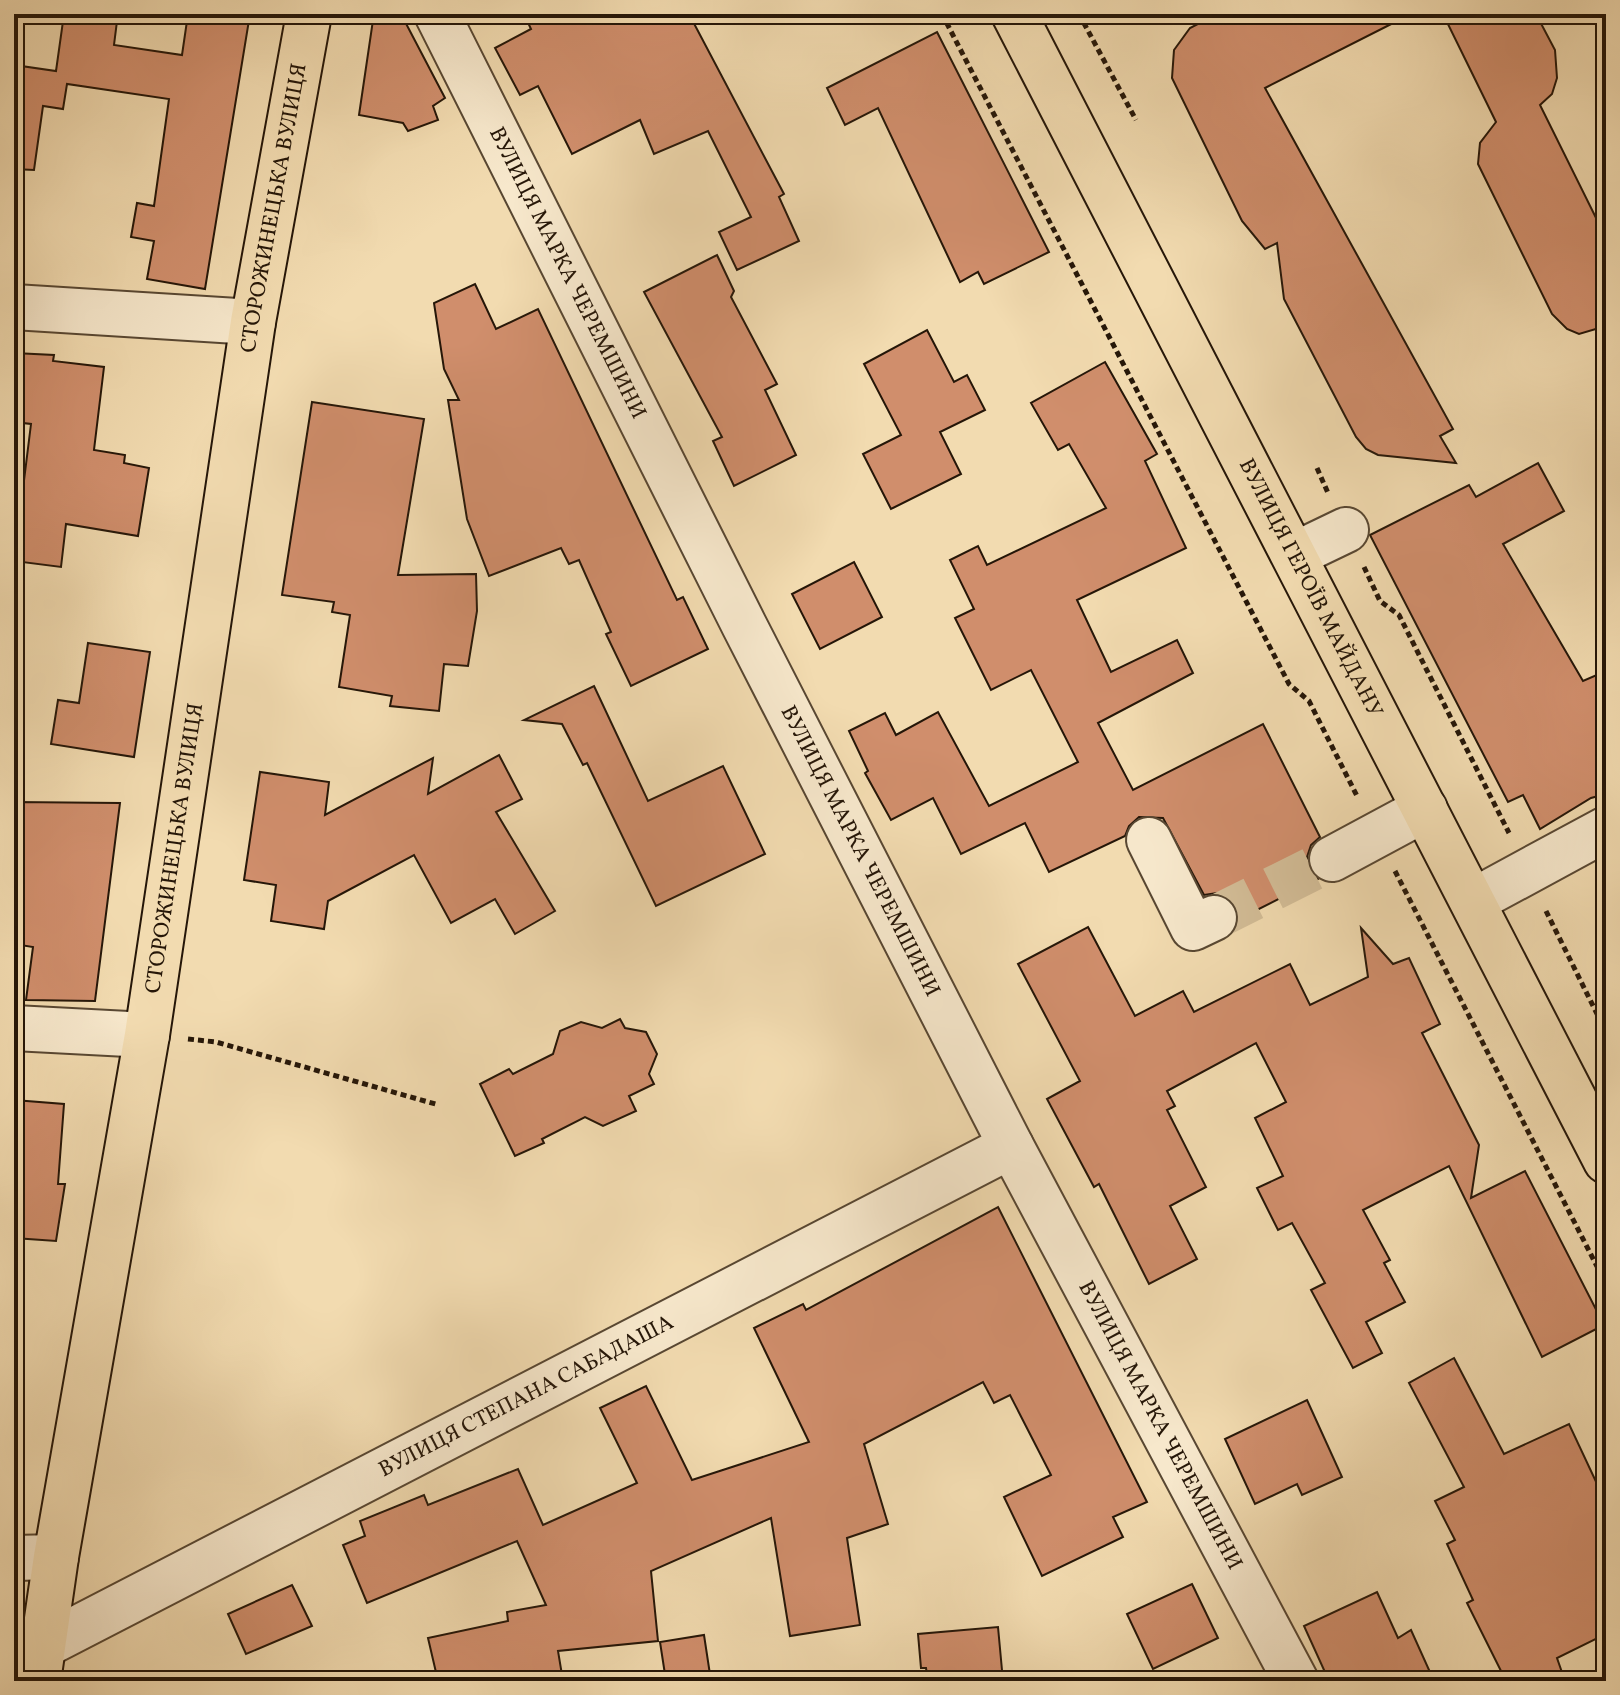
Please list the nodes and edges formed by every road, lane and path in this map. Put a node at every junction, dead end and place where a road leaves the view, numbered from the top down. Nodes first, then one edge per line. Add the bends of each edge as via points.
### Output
1 (309, 14) edge
2 (437, 14) edge
3 (942, 14) edge
4 (1014, 14) edge
5 (1079, 14) edge
6 (1136, 120) dead end
7 (14, 307) edge
8 (253, 322) junction
9 (1317, 468) dead end
10 (1346, 530) junction
11 (1294, 555) junction
12 (1425, 809) junction
13 (1606, 829) edge
14 (1377, 835) junction
15 (1149, 840) dead end
16 (1332, 859) tunnel mouth
17 (1526, 870) junction
18 (1473, 901) junction
19 (1214, 918) tunnel mouth
20 (14, 1028) edge
21 (1606, 1032) edge
22 (147, 1035) junction
23 (439, 1105) dead end
24 (1602, 1144) edge
25 (1011, 1146) junction
26 (1606, 1284) edge
27 (35, 1557) edge
28 (40, 1664) edge
29 (1296, 1681) edge

1 - 8 main road, СТОРОЖИНЕЦЬКА ВУЛИЦЯ
2 - 25 street, ВУЛИЦЯ МАРКА ЧЕРЕМШИНИ
3 - 14 path via 1289,684 1309,701
4 - 11 main road, ВУЛИЦЯ ГЕРОЇВ МАЙДАНУ
5 - 6 path
7 - 8 street
8 - 22 main road, СТОРОЖИНЕЦЬКА ВУЛИЦЯ
9 - 10 path
10 - 11 street
10 - 17 path via 1380,601 1399,615
11 - 12 main road, ВУЛИЦЯ ГЕРОЇВ МАЙДАНУ
12 - 14 street
12 - 18 main road, ВУЛИЦЯ ГЕРОЇВ МАЙДАНУ
13 - 17 street
14 - 16 street
14 - 26 path
15 - 19 street via 1193,928
17 - 18 street
17 - 21 path
18 - 24 main road, ВУЛИЦЯ ГЕРОЇВ МАЙДАНУ
20 - 22 street
22 - 23 path via 216,1042
22 - 27 main road, СТОРОЖИНЕЦЬКА ВУЛИЦЯ
25 - 28 street, ВУЛИЦЯ СТЕПАНА САБАДАША
25 - 29 street, ВУЛИЦЯ МАРКА ЧЕРЕМШИНИ
27 - 28 main road, СТОРОЖИНЕЦЬКА ВУЛИЦЯ

